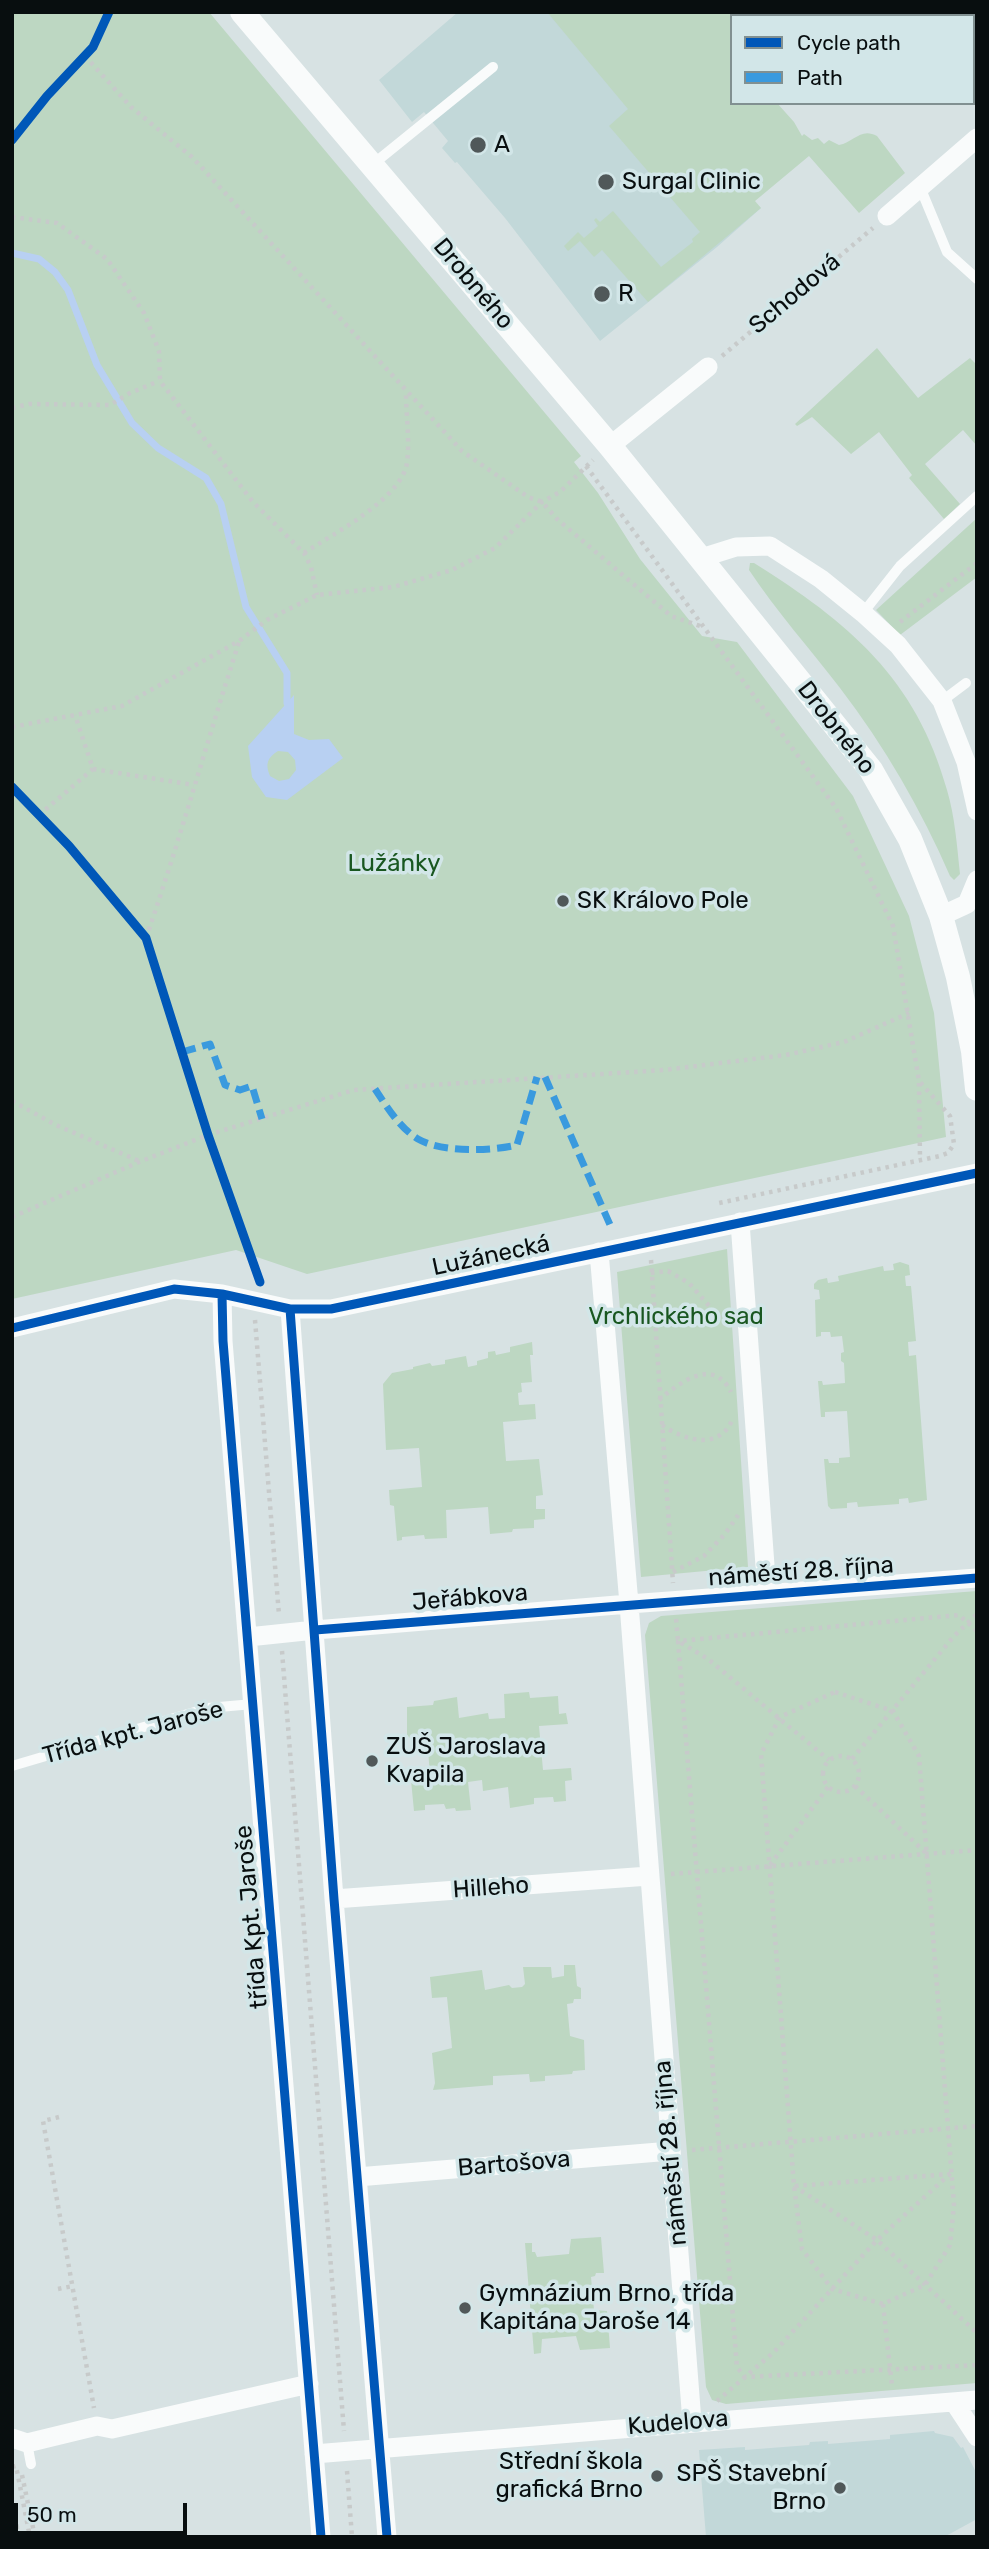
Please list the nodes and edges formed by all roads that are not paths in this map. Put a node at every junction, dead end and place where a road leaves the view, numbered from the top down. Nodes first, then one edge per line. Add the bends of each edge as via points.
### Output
1 (242, 12) edge
2 (493, 67) dead end
3 (977, 138) edge
4 (371, 165) junction
5 (920, 187) junction
6 (887, 216) road end
7 (977, 279) edge
8 (708, 367) road end
9 (610, 446) junction
10 (977, 496) edge
11 (701, 558) junction
12 (863, 613) junction
13 (966, 683) dead end
14 (942, 701) junction
15 (977, 811) edge
16 (977, 880) edge
17 (941, 916) junction
18 (977, 1089) edge
19 (977, 1173) edge
20 (740, 1222) junction
21 (599, 1252) junction
22 (222, 1294) junction
23 (290, 1309) junction
24 (12, 1328) edge
25 (977, 1578) edge
26 (767, 1593) junction
27 (629, 1604) junction
28 (315, 1630) junction
29 (248, 1637) junction
30 (254, 1704) junction
31 (12, 1766) edge
32 (649, 1876) junction
33 (334, 1899) junction
34 (671, 2151) junction
35 (358, 2177) junction
36 (309, 2384) junction
37 (977, 2400) edge
38 (954, 2402) junction
39 (692, 2422) junction
40 (977, 2437) edge
41 (20, 2441) edge
42 (380, 2448) junction
43 (314, 2454) junction
44 (30, 2464) dead end
45 (321, 2537) edge
46 (387, 2537) edge

1 - 4 street, Drobného
2 - 4 lane
3 - 5 street
4 - 9 street, Drobného
5 - 6 street
5 - 7 lane via 947,252
8 - 9 street
9 - 11 street, Drobného
10 - 12 lane via 900,566
11 - 12 street via 736,547 770,546
11 - 17 street, Drobného via 871,770 910,839
12 - 14 street via 898,646
13 - 14 lane
14 - 15 street
16 - 17 street via 967,904
17 - 18 street, Drobného via 958,977
19 - 20 street, Lužánecká
20 - 21 street, Lužánecká
20 - 26 street
21 - 23 street, Lužánecká via 331,1309
21 - 27 street
22 - 23 street, Lužánecká
22 - 24 street, Lužánecká via 174,1289
22 - 29 street, třída Kpt. Jaroše
23 - 28 street
25 - 26 street, náměstí 28. října
26 - 27 street, náměstí 28. října
27 - 28 street, Jeřábkova
27 - 32 street, náměstí 28. října
28 - 29 street
28 - 33 street
29 - 30 street, třída Kpt. Jaroše
30 - 31 lane, Třída kpt. Jaroše via 208,1708
30 - 36 street, třída Kpt. Jaroše
32 - 33 street, Hilleho
32 - 34 street, náměstí 28. října
33 - 35 street
34 - 35 street, Bartošova
34 - 39 street, náměstí 28. října
35 - 42 street
36 - 41 street via 112,2429 97,2426
36 - 43 street, třída Kpt. Jaroše
37 - 38 street, Kudelova
38 - 39 street, Kudelova
38 - 40 street
39 - 42 street, Kudelova
41 - 44 lane
42 - 43 street
42 - 46 street
43 - 45 street, třída Kpt. Jaroše

